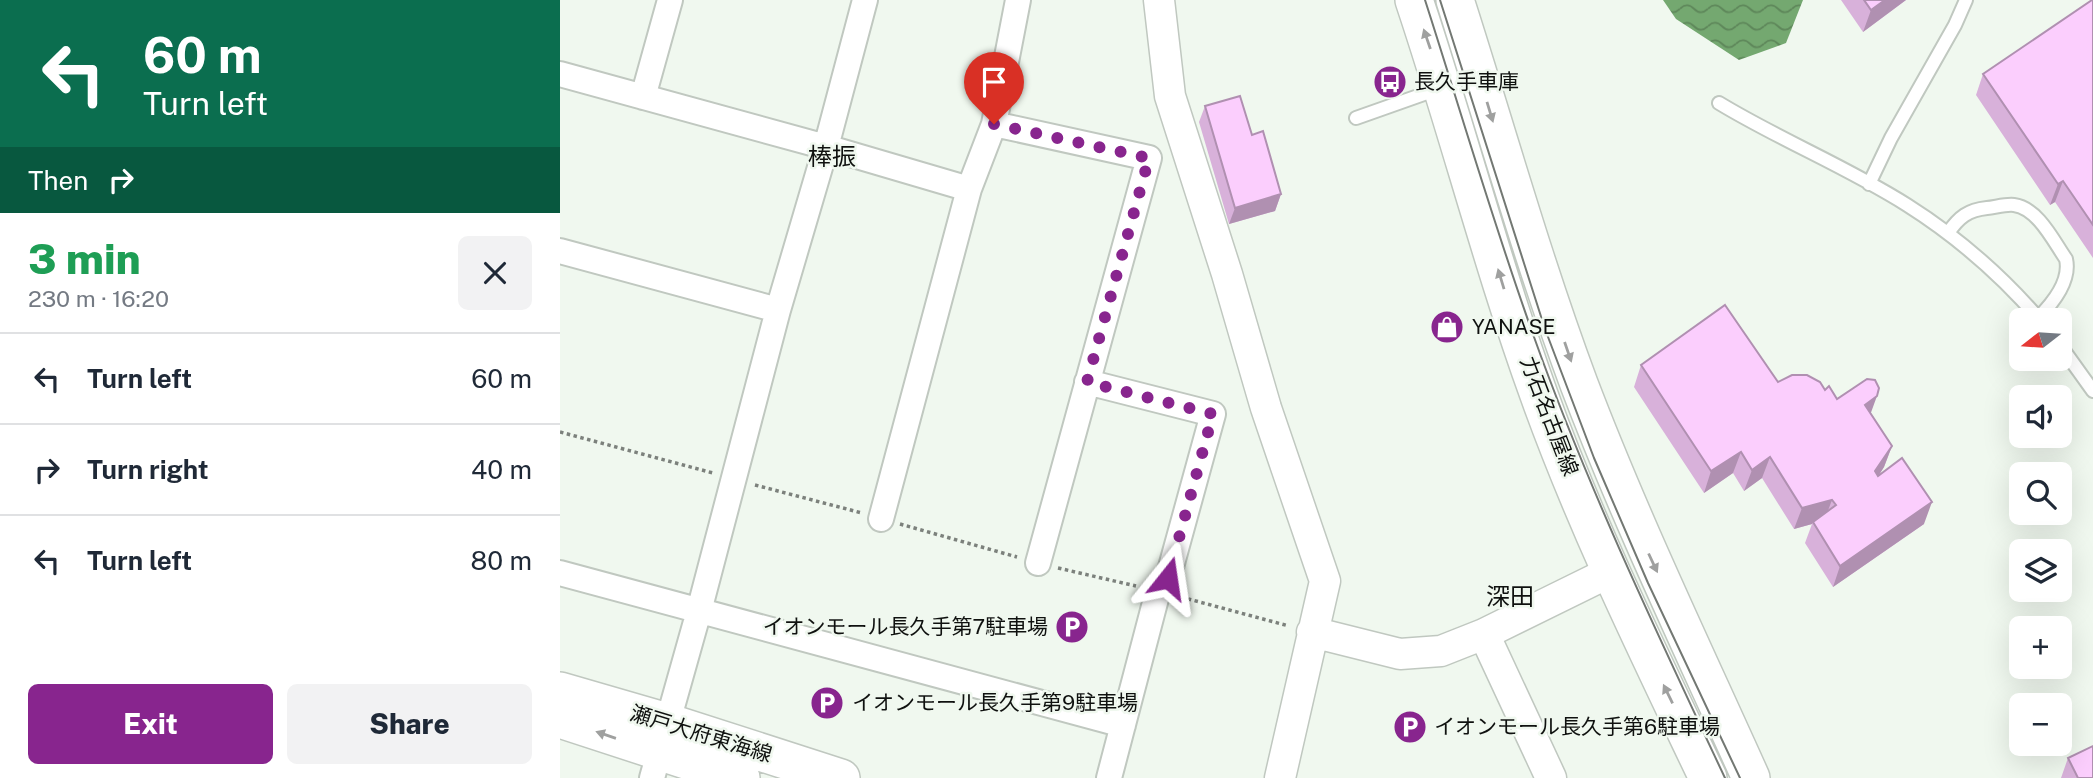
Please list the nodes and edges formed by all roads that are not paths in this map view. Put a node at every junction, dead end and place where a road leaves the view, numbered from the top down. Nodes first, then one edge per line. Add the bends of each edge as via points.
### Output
1 (670, 0) edge
2 (865, 0) edge
3 (1018, 0) edge
4 (1159, 0) edge
5 (1414, 0) edge
6 (1455, 0) edge
7 (1966, 0) edge
8 (560, 74) edge
9 (1444, 87) junction
10 (643, 97) junction
11 (1719, 103) dead end
12 (1356, 118) dead end
13 (994, 124) junction
14 (826, 147) junction
15 (1869, 184) junction
16 (969, 189) junction
17 (1948, 233) junction
18 (560, 251) edge
19 (2029, 308) edge
20 (2048, 308) edge
21 (778, 310) junction
22 (2072, 362) edge
23 (1087, 382) junction
24 (2093, 391) edge
25 (881, 519) road end
26 (1038, 563) road end
27 (1610, 572) junction
28 (560, 573) edge
29 (699, 611) junction
30 (1312, 632) junction
31 (1485, 634) junction
32 (560, 691) edge
33 (560, 719) edge
34 (1123, 725) junction
35 (659, 751) edge
36 (741, 778) edge
37 (841, 778) edge
38 (1108, 778) edge
39 (1280, 778) edge
40 (1551, 778) edge
41 (1708, 778) edge
42 (1751, 778) edge

1 - 10 street
2 - 14 street
3 - 13 street
4 - 30 street via 1170,96 1266,408 1325,581
9 -> 5 main road, 力石名古屋線
6 -> 42 main road, 力石名古屋線 via 1579,382 1629,510
7 - 15 lane
8 - 10 street
9 - 12 lane
27 -> 9 main road, 力石名古屋線 via 1539,396
10 - 14 street
11 - 15 lane
13 - 16 street
13 - 23 street via 1149,158
14 - 16 street
14 - 21 street
15 - 17 lane
16 - 25 street
17 - 19 lane
17 - 20 lane via 1958,218 1972,210 2014,205 2025,209 2068,267
18 - 21 street
21 - 29 street
22 - 24 lane
23 - 26 street
23 - 34 street via 1213,414 1168,578 1158,591
27 - 31 street
41 -> 27 main road, 力石名古屋線
28 - 29 street
29 - 34 street
29 - 35 street
30 - 31 street via 1400,654 1441,651
30 - 39 street
31 - 40 street
32 - 35 main road, 瀬戸大府東海線
35 -> 33 main road, 瀬戸大府東海線
34 - 38 street
35 - 36 main road, 瀬戸大府東海線
35 - 37 main road, 瀬戸大府東海線

